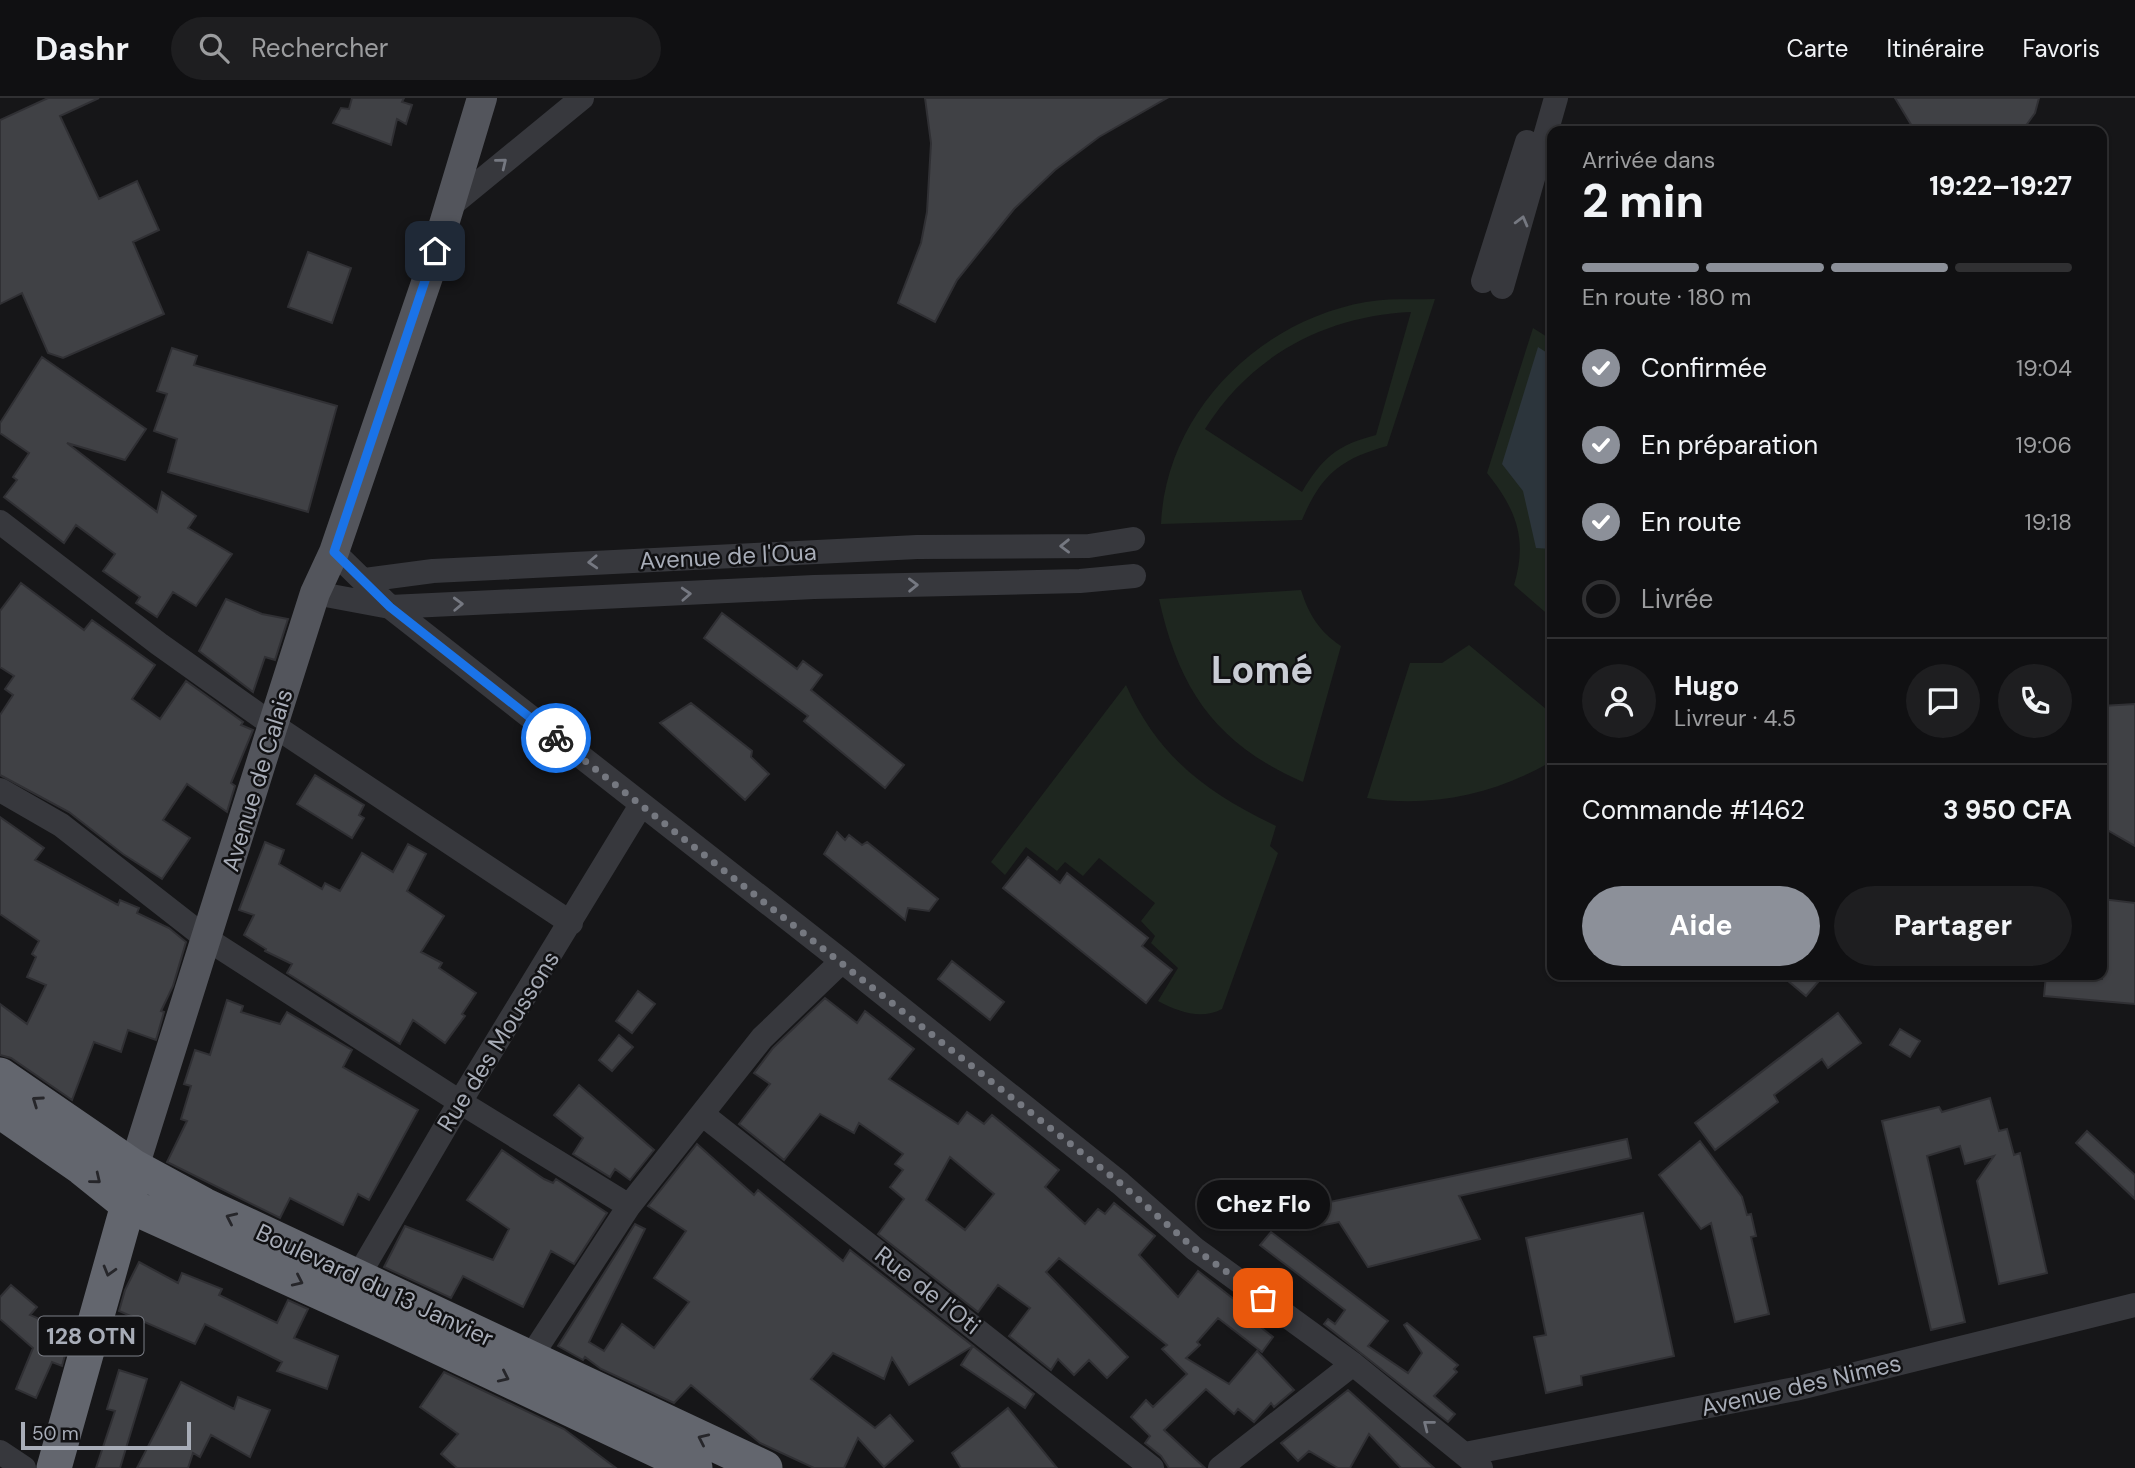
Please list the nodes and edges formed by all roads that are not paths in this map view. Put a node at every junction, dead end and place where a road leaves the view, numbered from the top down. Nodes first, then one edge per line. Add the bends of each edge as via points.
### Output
1 (482, 98) edge
2 (582, 98) edge
3 (1540, 98) edge
4 (1556, 98) edge
5 (449, 206) junction
6 (3, 532) edge
7 (1133, 539) dead end
8 (334, 552) junction
9 (1134, 576) dead end
10 (365, 580) junction
11 (316, 593) junction
12 (390, 607) junction
13 (273, 725) junction
14 (0, 790) edge
15 (641, 805) junction
16 (571, 923) junction
17 (207, 939) junction
18 (842, 961) junction
19 (0, 1076) edge
20 (460, 1102) junction
21 (0, 1111) edge
22 (702, 1114) junction
23 (134, 1167) junction
24 (128, 1205) junction
25 (629, 1206) junction
26 (357, 1279) junction
27 (2135, 1306) edge
28 (530, 1359) junction
29 (1353, 1364) junction
30 (0, 1452) edge
31 (1473, 1461) edge
32 (24, 1468) edge
33 (54, 1468) edge
34 (695, 1468) edge
35 (765, 1468) edge
36 (1152, 1468) edge
37 (1220, 1468) edge

1 - 5 main road, Avenue de Calais
5 -> 2 street
3 -> 4 street via 1492,284
5 - 8 main road, Avenue de Calais / 128 OTN
6 - 13 street
7 -> 10 street, Avenue de l'Oua via 1089,546 917,547 460,569
8 - 10 street
8 - 11 main road, Avenue de Calais / 128 OTN
12 -> 9 street, Avenue de l'Oua
10 - 12 street
11 - 12 street
11 - 13 main road, Avenue de Calais / 128 OTN
12 - 15 street
13 - 16 street
13 - 17 main road, Avenue de Calais / 128 OTN
14 - 17 street via 61,825
15 - 16 street, Rue des Moussons
15 - 18 street
16 - 20 street, Rue des Moussons
17 - 20 street
17 - 23 main road, Avenue de Calais / 128 OTN
18 - 22 street via 762,1038
18 - 29 street via 1120,1183 1195,1249
23 -> 19 highway, Boulevard du 13 Janvier
20 - 25 street
20 - 26 street, Rue des Moussons
21 -> 24 highway, Boulevard du 13 Janvier
22 - 25 street
22 - 36 street, Rue de l'Oti
23 - 24 highway, Avenue de Calais / 128 OTN
26 -> 23 highway, Boulevard du 13 Janvier
24 -> 33 highway, Avenue de Calais / 128 OTN
24 -> 34 highway, Boulevard du 13 Janvier
25 - 28 street
26 - 28 highway, Boulevard du 13 Janvier
27 - 31 street, Avenue des Nimes
35 -> 28 highway, Boulevard du 13 Janvier
31 -> 29 street
29 - 37 street
30 - 32 street

